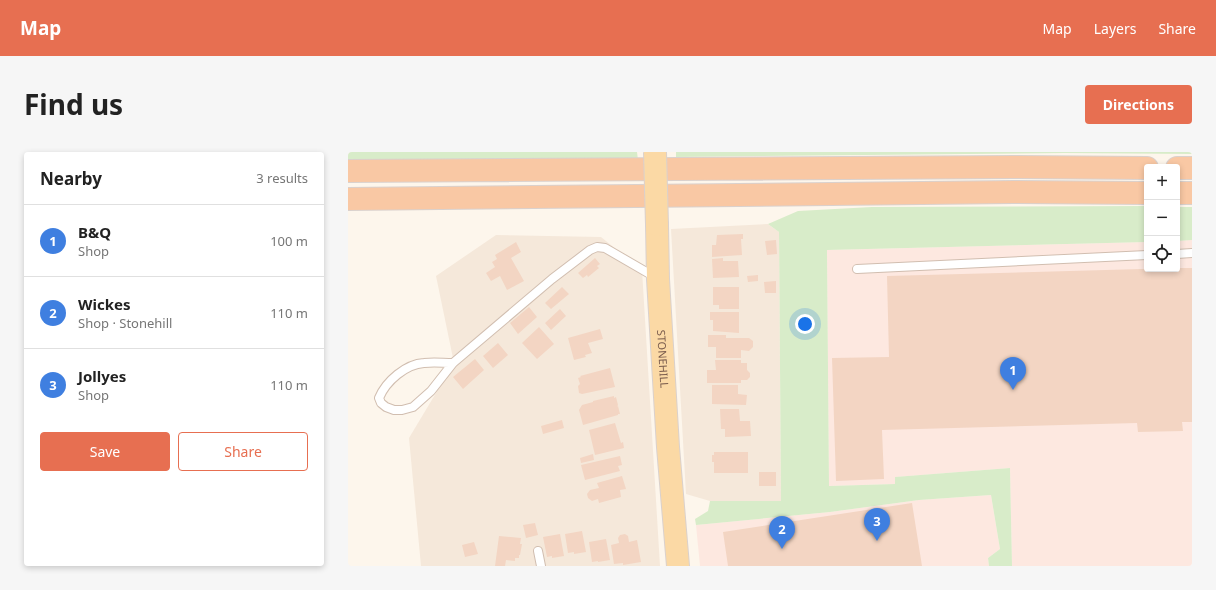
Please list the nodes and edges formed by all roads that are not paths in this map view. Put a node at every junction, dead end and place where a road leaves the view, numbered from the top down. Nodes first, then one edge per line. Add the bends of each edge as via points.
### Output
1 (655, 152) edge
2 (1144, 168) edge
3 (1180, 168) edge
4 (1192, 168) edge
5 (348, 171) edge
6 (1144, 193) edge
7 (1180, 193) edge
8 (1192, 193) edge
9 (348, 200) edge
10 (1192, 253) edge
11 (1180, 254) edge
12 (1144, 255) edge
13 (857, 269) dead end
14 (658, 279) junction
15 (453, 363) junction
16 (538, 551) dead end
17 (541, 566) edge
18 (678, 566) edge

1 - 14 main road, STONEHILL, bridge
2 - 5 highway
3 - 4 highway
6 - 9 highway
7 - 8 highway
10 - 11 lane
12 - 13 lane
14 - 15 lane via 605,248 597,247 552,280
14 - 18 main road, STONEHILL
15 - 15 lane via 423,363 399,373 382,389 379,398 381,403 394,410 412,407 431,390
16 - 17 lane

